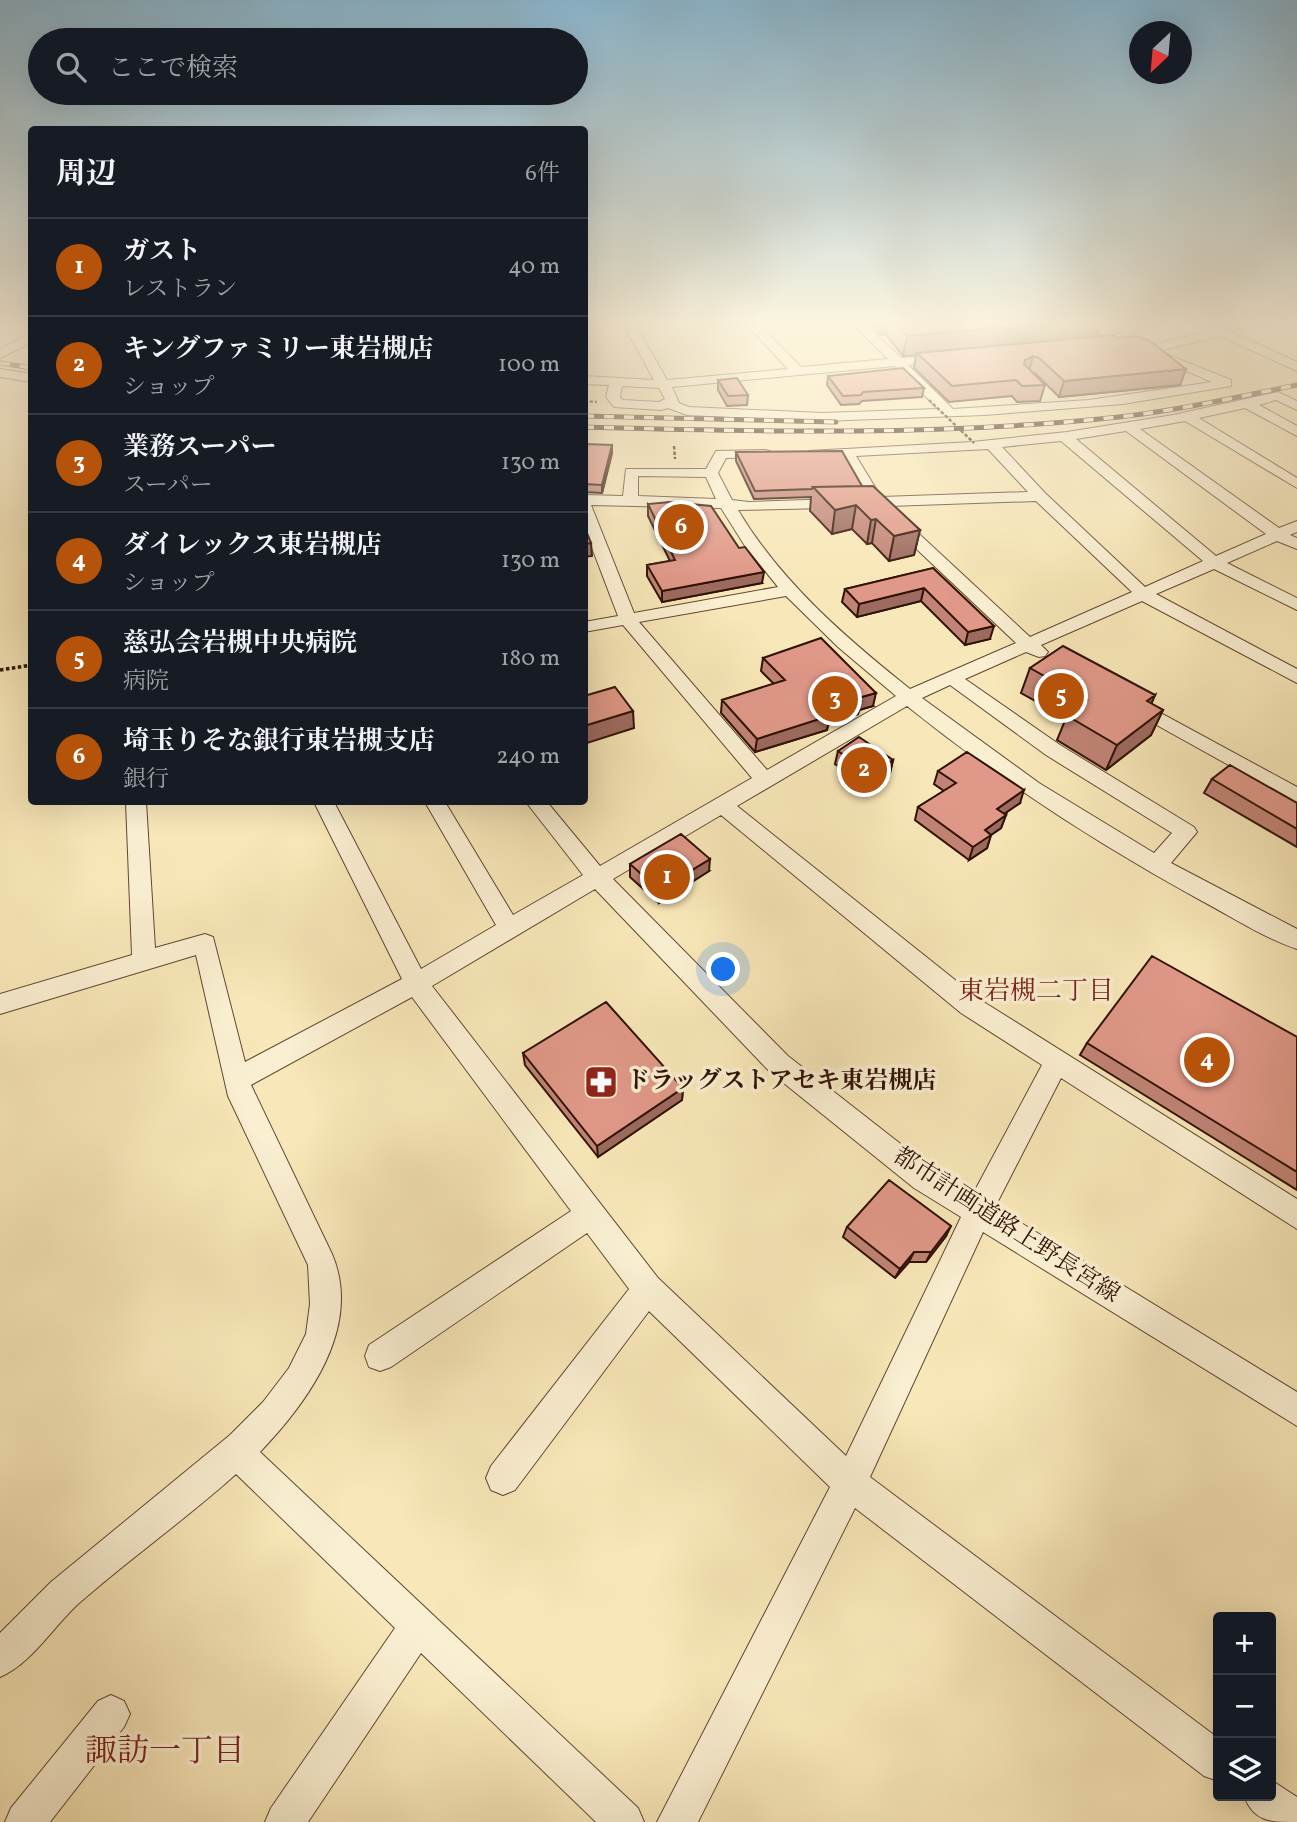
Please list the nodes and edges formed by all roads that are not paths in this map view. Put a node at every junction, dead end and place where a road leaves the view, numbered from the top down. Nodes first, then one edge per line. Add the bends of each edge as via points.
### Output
1 (678, 407) edge
2 (944, 407) edge
3 (1005, 407) edge
4 (1235, 407) edge
5 (1253, 407) edge
6 (950, 413) junction
7 (1190, 418) junction
8 (1130, 428) junction
9 (1297, 432) edge
10 (1065, 437) junction
11 (992, 444) junction
12 (846, 452) junction
13 (774, 454) edge
14 (801, 454) edge
15 (711, 473) junction
16 (1297, 484) edge
17 (1040, 496) junction
18 (630, 501) junction
19 (588, 502) edge
20 (876, 502) junction
21 (727, 505) junction
22 (588, 513) edge
23 (1297, 526) edge
24 (1278, 535) junction
25 (1297, 544) edge
26 (1213, 562) junction
27 (791, 590) junction
28 (1144, 594) junction
29 (1297, 605) edge
30 (628, 620) junction
31 (588, 626) edge
32 (1028, 645) junction
33 (1051, 658) edge
34 (1297, 677) edge
35 (952, 678) junction
36 (908, 697) junction
37 (1121, 698) edge
38 (765, 780) junction
39 (1297, 796) edge
40 (136, 805) edge
41 (326, 805) edge
42 (437, 805) edge
43 (538, 805) edge
44 (723, 806) junction
45 (1156, 865) junction
46 (597, 877) junction
47 (509, 928) junction
48 (1297, 940) edge
49 (144, 963) junction
50 (416, 983) junction
51 (0, 1004) edge
52 (1056, 1063) junction
53 (236, 1080) junction
54 (978, 1212) junction
55 (591, 1214) junction
56 (1297, 1215) edge
57 (647, 1289) junction
58 (380, 1356) dead end
59 (1297, 1410) edge
60 (236, 1452) junction
61 (503, 1478) dead end
62 (850, 1483) junction
63 (418, 1625) junction
64 (0, 1659) edge
65 (111, 1714) dead end
66 (1213, 1758) edge
67 (1270, 1801) edge
68 (25, 1822) edge
69 (285, 1822) edge
70 (624, 1822) edge
71 (677, 1822) edge
72 (1297, 1822) edge

1 - 6 street via 822,417
2 - 6 street
3 - 6 street
4 - 7 street
5 - 9 street
7 - 8 street
7 - 16 street
8 - 10 street
8 - 24 street
10 - 11 street
10 - 26 street
11 - 12 street
11 - 17 street
12 - 14 street
12 - 20 street
13 - 15 street via 721,454
15 - 18 street via 631,472
15 - 21 street
17 - 20 street
17 - 28 street
18 - 19 street
18 - 21 street
20 - 21 street
20 - 32 street
21 - 27 street
22 - 30 street
23 - 24 street
24 - 25 street
24 - 26 street
26 - 28 street
26 - 29 street
27 - 30 street
27 - 36 street
28 - 32 street
28 - 34 street
30 - 31 street
30 - 38 street
32 - 33 street
32 - 35 street
35 - 36 street
35 - 45 street via 1053,750 1186,832
36 - 38 street
36 - 45 street via 990,760
37 - 39 street
38 - 44 street
40 - 49 street
41 - 50 street
42 - 47 street
43 - 46 street, 都市計画道路上野長宮線
44 - 46 street
44 - 52 street via 970,1006
45 - 48 street
46 - 47 street
46 - 54 street, 都市計画道路上野長宮線 via 779,1064 923,1179
47 - 50 street
49 - 51 street
49 - 53 street via 205,943
50 - 53 street
50 - 55 street
52 - 54 street
52 - 56 street
53 - 60 street via 322,1264 326,1295 319,1342 299,1382
54 - 59 street, 都市計画道路上野長宮線
54 - 62 street
55 - 57 street
55 - 58 street
57 - 61 street
57 - 62 street
60 - 63 street
60 - 64 street via 63,1594
62 - 66 street
62 - 71 street
63 - 69 street
63 - 70 street
65 - 68 street
67 - 72 street

